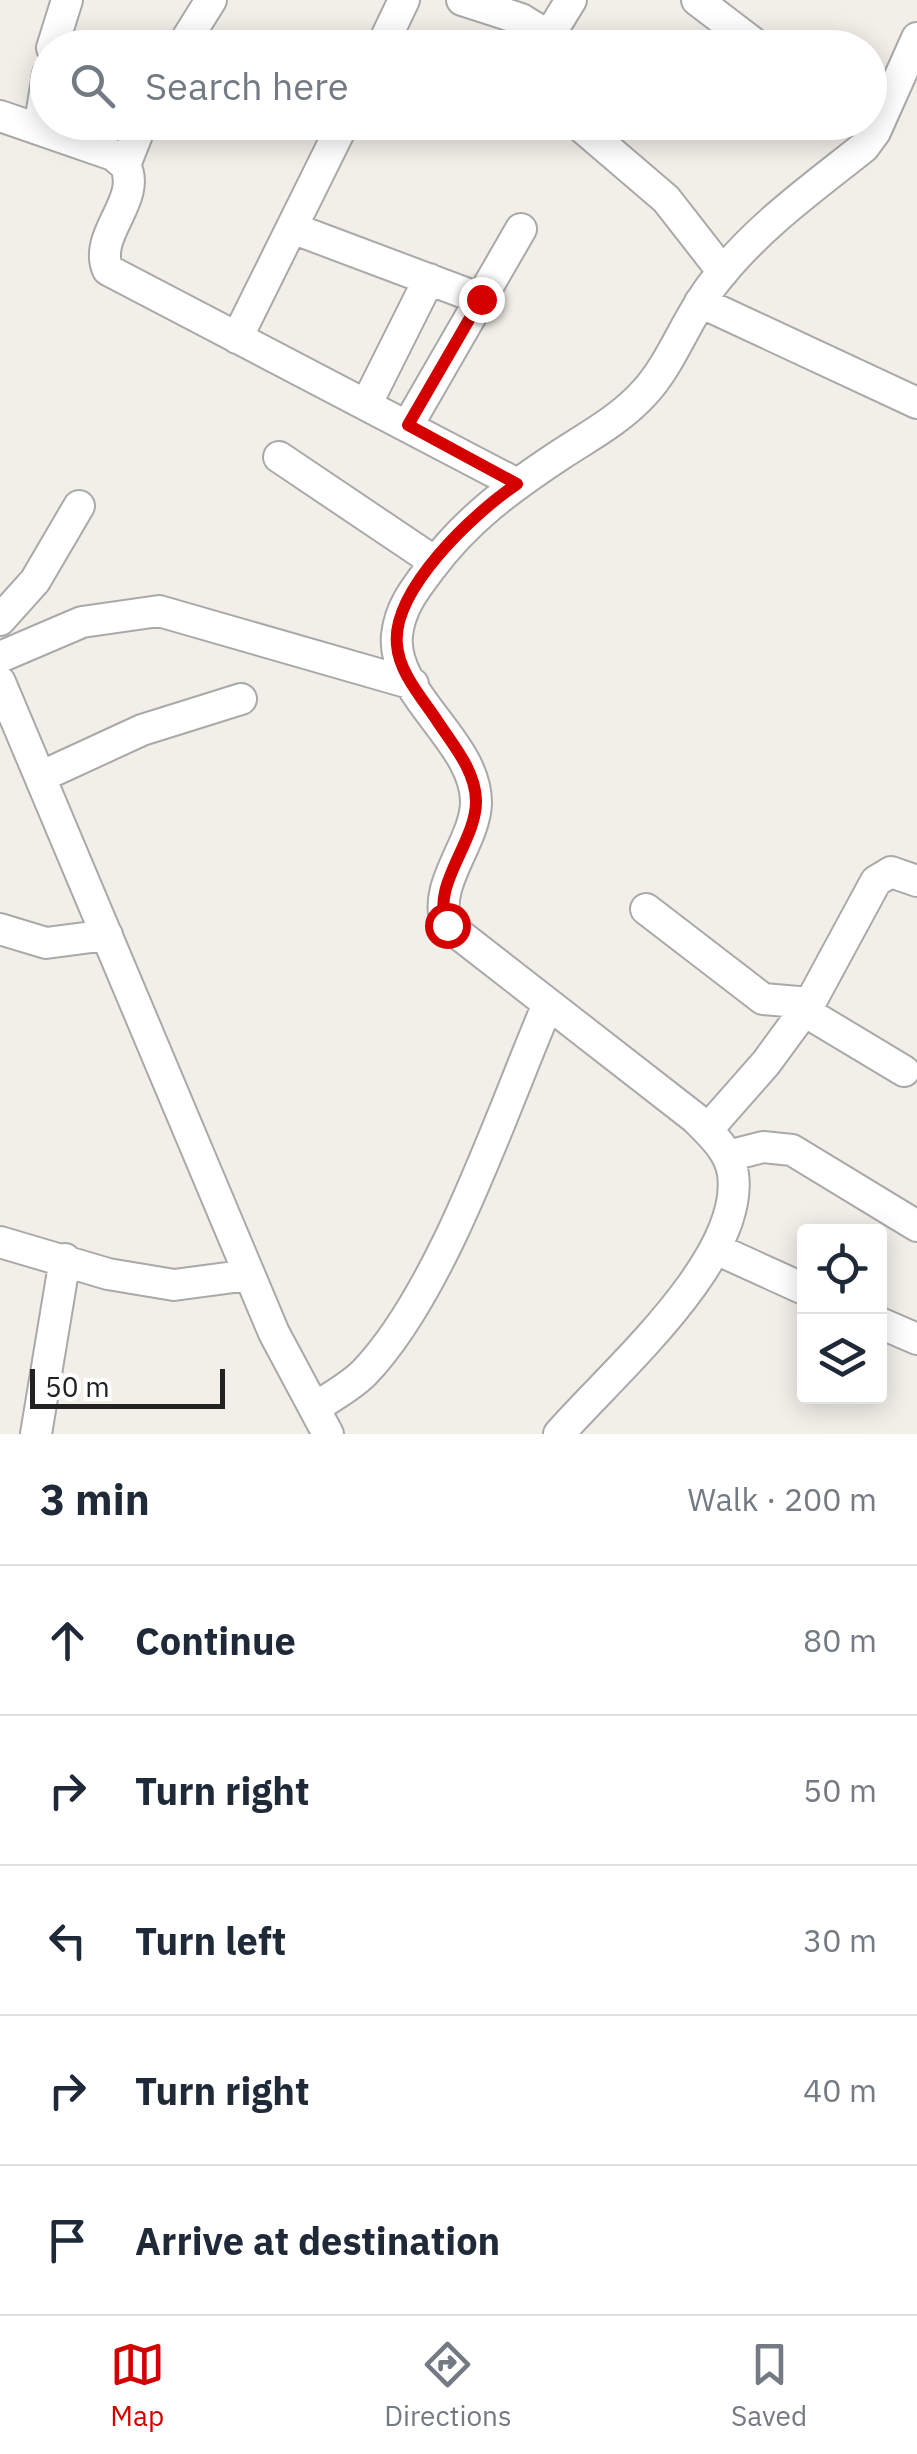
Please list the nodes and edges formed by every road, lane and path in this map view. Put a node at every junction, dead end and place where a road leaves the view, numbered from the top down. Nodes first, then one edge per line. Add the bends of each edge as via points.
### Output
1 (67, 0) edge
2 (211, 0) edge
3 (404, 0) edge
4 (462, 0) edge
5 (571, 0) edge
6 (698, 0) edge
7 (58, 30) edge
8 (192, 30) edge
9 (390, 30) edge
10 (533, 30) edge
11 (554, 30) edge
12 (737, 30) edge
13 (917, 38) edge
14 (887, 92) edge
15 (0, 116) edge
16 (30, 126) edge
17 (72, 140) edge
18 (134, 140) edge
19 (335, 140) edge
20 (597, 140) edge
21 (865, 140) edge
22 (124, 165) junction
23 (292, 228) junction
24 (521, 228) dead end
25 (723, 272) junction
26 (429, 279) junction
27 (481, 299) junction
28 (700, 302) junction
29 (237, 338) junction
30 (367, 403) junction
31 (917, 403) edge
32 (408, 425) junction
33 (279, 456) dead end
34 (517, 484) junction
35 (79, 506) dead end
36 (435, 562) junction
37 (0, 620) edge
38 (0, 657) edge
39 (0, 682) edge
40 (413, 684) junction
41 (240, 698) dead end
42 (40, 777) junction
43 (917, 881) edge
44 (646, 909) dead end
45 (0, 930) edge
46 (107, 935) junction
47 (548, 1004) junction
48 (807, 1007) junction
49 (904, 1071) dead end
50 (707, 1130) junction
51 (728, 1156) junction
52 (917, 1226) edge
53 (0, 1242) edge
54 (716, 1249) junction
55 (65, 1259) junction
56 (250, 1275) junction
57 (797, 1286) edge
58 (887, 1325) edge
59 (917, 1339) edge
60 (322, 1421) edge
61 (36, 1434) edge
62 (559, 1434) edge

1 - 7 street
2 - 8 street
3 - 9 street
4 - 10 street via 521,19
5 - 11 street
6 - 12 street
13 - 14 street
15 - 16 street
17 - 22 street via 113,154
18 - 22 street
19 - 23 street
20 - 25 street via 659,192
21 - 25 street via 776,215
22 - 29 street via 128,190 107,244 108,270
23 - 26 street
23 - 29 street
24 - 27 street
25 - 28 street
26 - 27 street
26 - 30 street
27 - 32 street
28 - 31 street
28 - 34 street via 632,406
29 - 30 street
30 - 32 street
32 - 34 street
33 - 36 street
34 - 36 street via 485,507
35 - 37 street via 35,581
36 - 40 street via 399,620 397,649
38 - 40 street via 82,622 159,611
39 - 42 street
40 - 47 street via 467,767 475,792 471,827 442,914 447,925
41 - 42 street via 142,730
42 - 46 street
43 - 48 street via 891,872 876,880
44 - 48 street via 762,999
45 - 46 street via 46,943
46 - 56 street
47 - 50 street
47 - 60 street via 416,1299
48 - 49 street
48 - 50 street
50 - 51 street
51 - 52 street via 763,1146 792,1150
51 - 54 street via 730,1218
53 - 55 street
54 - 57 street
54 - 62 street via 634,1356
55 - 56 street via 108,1274 174,1284
55 - 61 street
56 - 60 street
58 - 59 street

